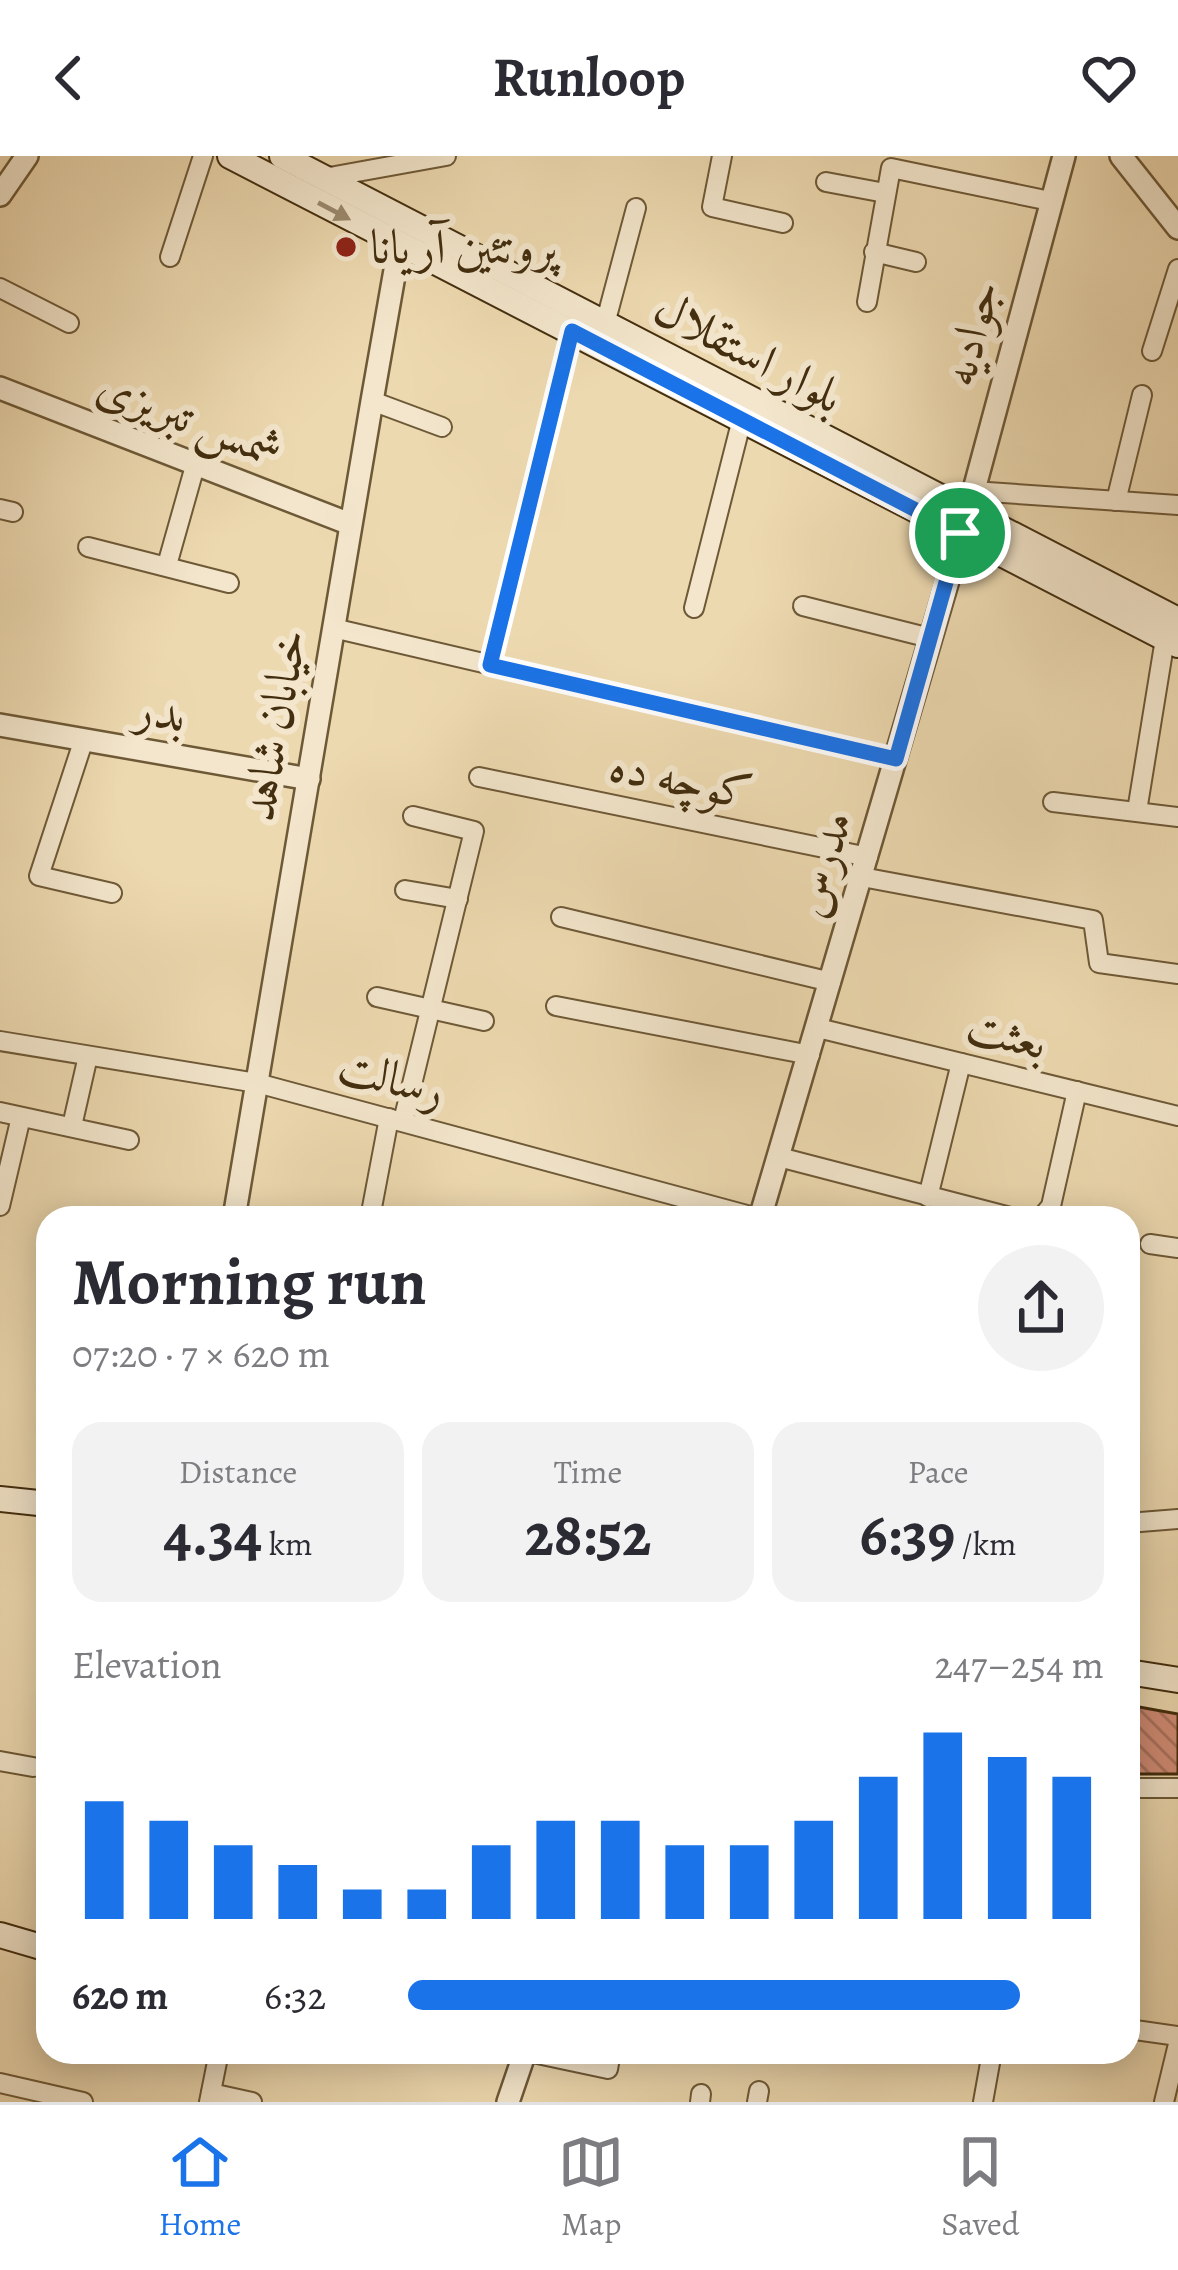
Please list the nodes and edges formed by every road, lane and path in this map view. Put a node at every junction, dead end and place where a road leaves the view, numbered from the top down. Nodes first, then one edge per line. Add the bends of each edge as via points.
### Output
1 (27, 156) edge
2 (203, 156) edge
3 (230, 156) edge
4 (282, 156) edge
5 (446, 156) edge
6 (722, 156) edge
7 (1064, 156) edge
8 (1121, 156) edge
9 (359, 164) edge
10 (324, 178) junction
11 (826, 182) dead end
12 (885, 194) junction
13 (0, 195) edge
14 (1050, 201) junction
15 (636, 208) dead end
16 (783, 224) dead end
17 (1178, 227) edge
18 (405, 248) junction
19 (874, 252) junction
20 (170, 257) dead end
21 (916, 262) dead end
22 (1178, 269) edge
23 (0, 288) edge
24 (867, 302) dead end
25 (69, 323) dead end
26 (605, 324) junction
27 (572, 331) junction
28 (1152, 351) dead end
29 (0, 388) edge
30 (1142, 395) dead end
31 (372, 401) junction
32 (742, 419) junction
33 (442, 427) dead end
34 (195, 466) junction
35 (1116, 501) junction
36 (1178, 506) edge
37 (967, 512) junction
38 (350, 524) junction
39 (88, 547) dead end
40 (167, 566) junction
41 (229, 583) dead end
42 (803, 606) dead end
43 (694, 608) dead end
44 (333, 628) junction
45 (1175, 637) edge
46 (930, 638) junction
47 (490, 665) junction
48 (0, 725) edge
49 (82, 742) junction
50 (896, 759) junction
51 (479, 777) dead end
52 (309, 779) junction
53 (1053, 802) dead end
54 (1137, 811) junction
55 (413, 816) dead end
56 (1178, 817) edge
57 (865, 867) junction
58 (405, 890) dead end
59 (112, 893) dead end
60 (458, 899) junction
61 (560, 917) dead end
62 (1178, 974) edge
63 (831, 982) junction
64 (377, 997) dead end
65 (556, 1006) dead end
66 (430, 1010) junction
67 (484, 1021) dead end
68 (818, 1028) junction
69 (0, 1041) edge
70 (810, 1054) junction
71 (88, 1056) junction
72 (961, 1063) junction
73 (257, 1083) junction
74 (1077, 1091) junction
75 (0, 1112) edge
76 (1178, 1116) edge
77 (21, 1117) junction
78 (396, 1119) junction
79 (72, 1126) junction
80 (129, 1140) dead end
81 (779, 1157) junction
82 (928, 1197) junction
83 (0, 1206) edge
84 (237, 1206) edge
85 (373, 1206) edge
86 (715, 1206) edge
87 (763, 1206) edge
88 (945, 1206) edge
89 (1052, 1206) edge
90 (1150, 1244) dead end
91 (1178, 1248) edge
92 (0, 1499) edge
93 (36, 1503) edge
94 (1178, 1519) edge
95 (1140, 1522) edge
96 (1140, 1674) edge
97 (1178, 1681) edge
98 (0, 1761) edge
99 (32, 1767) dead end
100 (1140, 1787) edge
101 (1178, 1788) edge
102 (0, 1935) edge
103 (36, 1945) edge
104 (1140, 2032) edge
105 (1178, 2040) edge
106 (217, 2064) edge
107 (522, 2064) edge
108 (990, 2064) edge
109 (0, 2083) edge
110 (210, 2097) edge
111 (82, 2102) edge
112 (252, 2102) edge
113 (508, 2102) edge
114 (982, 2102) edge
115 (1164, 2102) edge

1 - 13 street
2 - 20 street
3 -> 18 main road, بلوار استقلال
4 - 10 main road, بلوار استقلال
5 - 9 street
6 - 16 street via 712,207
7 - 14 street, جوادیه
8 - 17 street
9 - 10 street
10 - 26 main road, بلوار استقلال
11 - 12 street
12 - 14 street via 891,168
12 - 19 street
14 - 37 street, جوادیه
15 - 26 street
18 - 27 main road, بلوار استقلال
18 - 31 street, خیابان شاهد
19 - 21 street
19 - 24 street
22 - 28 street
23 - 25 street
26 - 37 main road, بلوار استقلال
27 - 32 main road, بلوار استقلال
27 - 47 street
29 - 34 street, شمس تبریزی
30 - 35 street
31 - 33 street
31 - 38 street, خیابان شاهد
32 - 37 main road, بلوار استقلال
32 - 43 street
34 - 38 street, شمس تبریزی
34 - 40 street
35 - 36 street
35 - 37 street
37 - 45 main road, بلوار استقلال
37 - 45 main road, بلوار استقلال via 1102,604
37 - 46 street, مدرس
38 - 44 street, خیابان شاهد
39 - 40 street
40 - 41 street
42 - 46 street
44 - 47 street
44 - 52 street, خیابان شاهد
45 - 54 street
46 - 50 street, مدرس
47 - 50 street
48 - 49 street, بدر
49 - 52 street, بدر
49 - 59 street via 39,876
50 - 57 street, مدرس
51 - 57 street, کوچه ده
52 - 73 street, خیابان شاهد
53 - 54 street
54 - 56 street
55 - 60 street via 474,831
57 - 62 street, کوچه ده via 1093,920 1099,963
57 - 63 street, مدرس
58 - 60 street
60 - 66 street
61 - 63 street
63 - 68 street, مدرس
64 - 66 street
65 - 70 street
66 - 67 street
66 - 78 street
68 - 70 street, مدرس
68 - 72 street, بعثت
69 - 71 street, رسالت
70 - 81 street, مدرس
71 - 73 street, رسالت
71 - 79 street
72 - 74 street, بعثت
72 - 82 street
73 - 78 street, رسالت
73 - 84 street, خیابان شاهد
74 - 76 street, بعثت
74 - 89 street
75 - 77 street
77 - 79 street
77 - 83 street
78 - 85 street
78 - 86 street, رسالت
79 - 80 street
81 - 82 street
81 - 87 street, مدرس
82 - 88 street
90 - 91 street
92 - 93 main road
94 - 95 street
96 - 97 main road
98 - 99 street
100 - 101 street
102 - 103 main road
104 - 105 street
105 - 115 street
106 - 110 street
107 - 113 street
108 - 114 street
109 - 111 street
110 - 112 street

